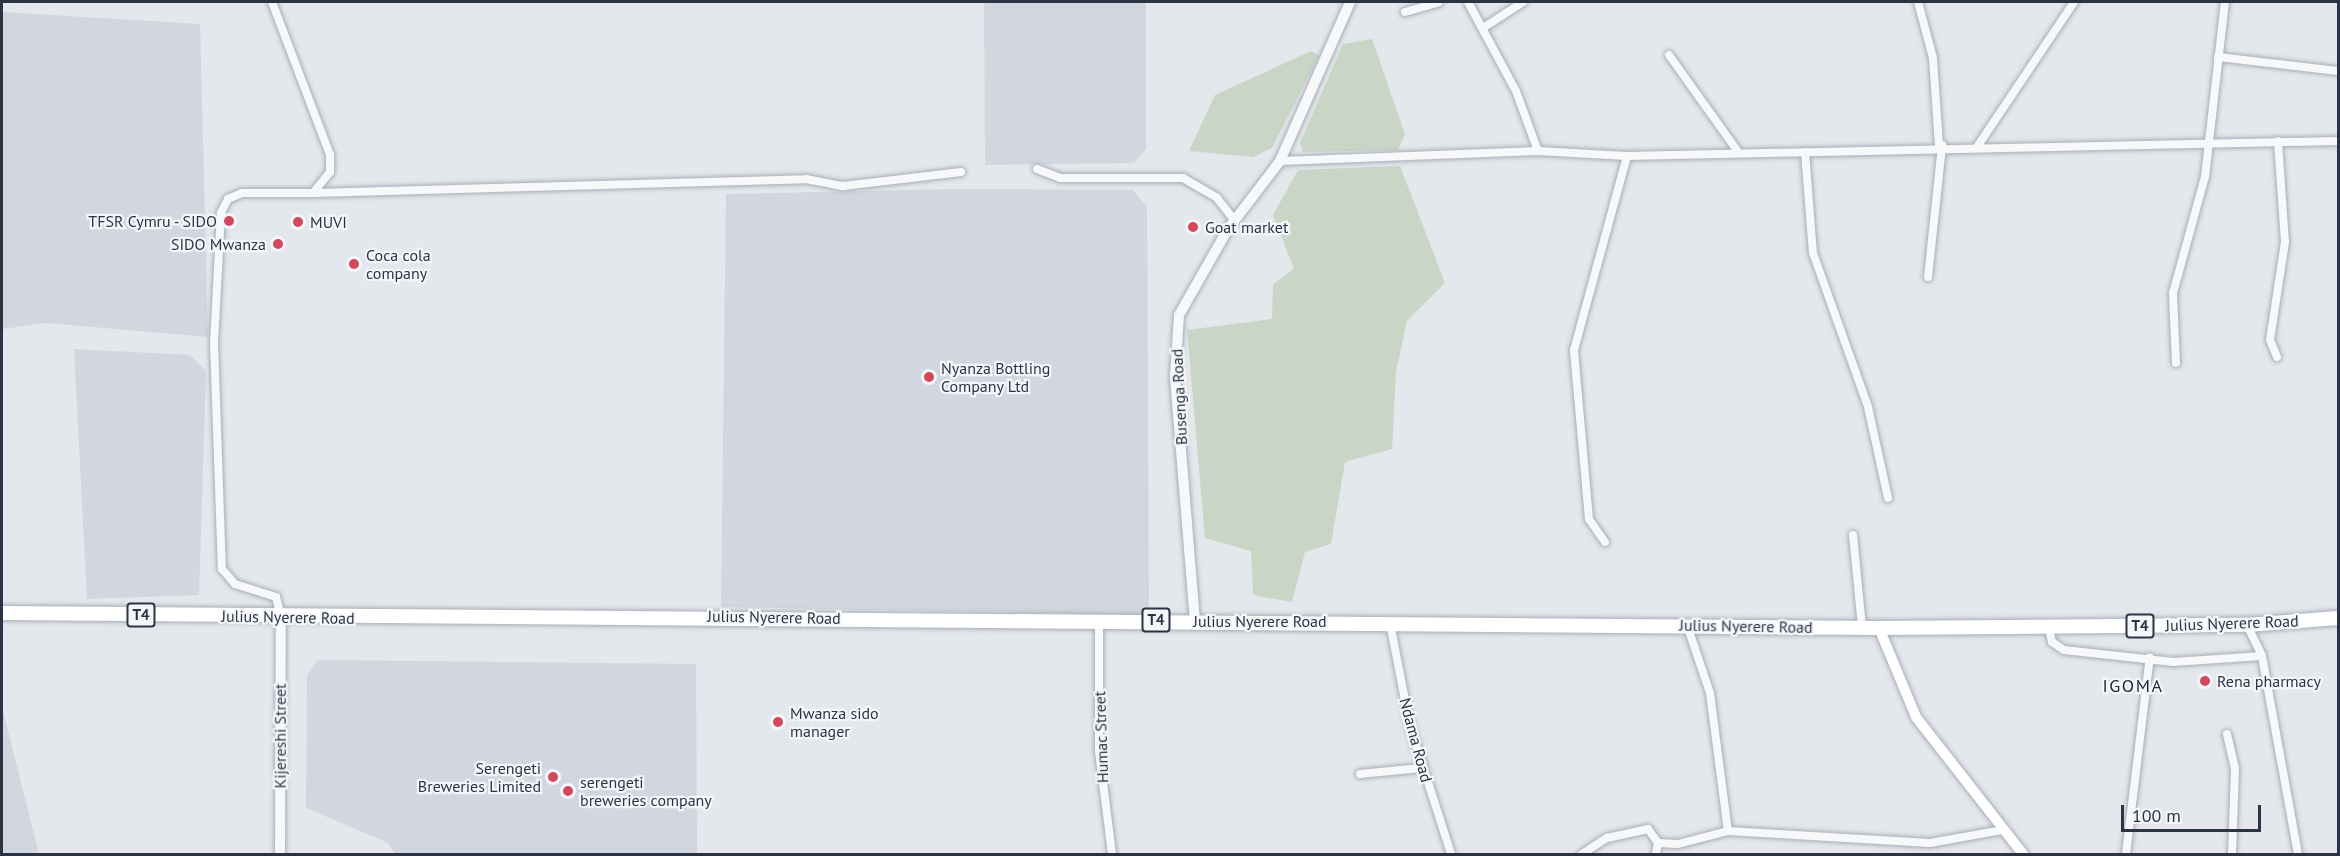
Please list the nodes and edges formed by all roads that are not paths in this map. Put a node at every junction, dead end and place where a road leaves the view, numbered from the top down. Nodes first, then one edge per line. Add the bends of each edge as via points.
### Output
1 (272, 2) edge
2 (1350, 2) edge
3 (1438, 2) edge
4 (1468, 2) edge
5 (1523, 2) edge
6 (1918, 2) edge
7 (2074, 2) edge
8 (2225, 2) edge
9 (1405, 12) dead end
10 (1483, 28) junction
11 (1669, 55) dead end
12 (2218, 57) junction
13 (2338, 71) edge
14 (2278, 141) junction
15 (2338, 141) edge
16 (1940, 145) junction
17 (2207, 145) junction
18 (1977, 147) junction
19 (1538, 151) junction
20 (1805, 152) junction
21 (1739, 153) junction
22 (1627, 156) junction
23 (1280, 161) junction
24 (1037, 169) dead end
25 (961, 172) dead end
26 (312, 193) junction
27 (1234, 220) junction
28 (1928, 277) dead end
29 (2277, 357) dead end
30 (2176, 363) dead end
31 (1888, 498) dead end
32 (1853, 535) dead end
33 (1605, 542) dead end
34 (2, 613) edge
35 (280, 617) junction
36 (2338, 618) edge
37 (1099, 620) junction
38 (1195, 621) junction
39 (1390, 622) junction
40 (1687, 625) junction
41 (2247, 625) junction
42 (1862, 627) junction
43 (2049, 627) junction
44 (1879, 628) junction
45 (2262, 656) junction
46 (2150, 657) junction
47 (2227, 734) dead end
48 (1421, 768) junction
49 (1360, 774) dead end
50 (2002, 830) junction
51 (1728, 831) junction
52 (1658, 843) junction
53 (280, 855) edge
54 (1112, 855) edge
55 (1451, 855) edge
56 (1582, 855) edge
57 (1656, 855) edge
58 (2023, 855) edge
59 (2126, 855) edge
60 (2232, 855) edge
61 (2298, 855) edge

1 - 26 street via 330,154 325,184
2 - 23 street, Busenga Road
3 - 9 street
4 - 10 street
5 - 10 street
6 - 16 street via 1933,58
7 - 18 street
8 - 12 street
10 - 19 street
11 - 21 street
12 - 13 street
12 - 17 street
14 - 15 street
14 - 17 street
14 - 29 street via 2285,242 2270,340
16 - 18 street
16 - 20 street
16 - 28 street
17 - 18 street
17 - 30 street via 2205,177 2173,292
19 - 22 street
19 - 23 street
20 - 21 street
20 - 31 street via 1814,253 1868,407
21 - 22 street
22 - 33 street via 1574,350 1588,519
23 - 27 street, Busenga Road via 1260,195
24 - 27 street via 1060,178 1183,178 1217,198
25 - 26 street via 843,186 806,179
26 - 35 street via 242,193 228,199 221,213 214,344 222,568 235,584 276,597
27 - 38 street, Busenga Road via 1179,315 1175,377
32 - 42 street
34 - 35 highway, Julius Nyerere Road / T4
35 - 37 highway, Julius Nyerere Road / T4
35 - 53 street, Kijereshi Street
36 - 41 highway, Julius Nyerere Road / T4
37 - 38 highway, Julius Nyerere Road / T4
37 - 54 street, Humac Street via 1099,751
38 - 39 highway, Julius Nyerere Road / T4
39 - 40 highway, Julius Nyerere Road / T4
39 - 48 street, Ndama Road
40 - 42 highway, Julius Nyerere Road / T4
40 - 51 street via 1710,693
41 - 43 highway, Julius Nyerere Road / T4
41 - 45 street
42 - 44 highway, Julius Nyerere Road / T4
43 - 44 highway, Julius Nyerere Road / T4
43 - 46 street via 2052,642 2064,650
44 - 50 main road via 1916,717
45 - 46 street via 2173,662
45 - 61 street
46 - 59 street
47 - 60 street via 2235,769
48 - 49 street
48 - 55 street, Ndama Road
50 - 51 street via 1930,843
50 - 58 main road
51 - 52 street via 1678,844
52 - 56 street via 1648,829 1607,838
52 - 57 street

